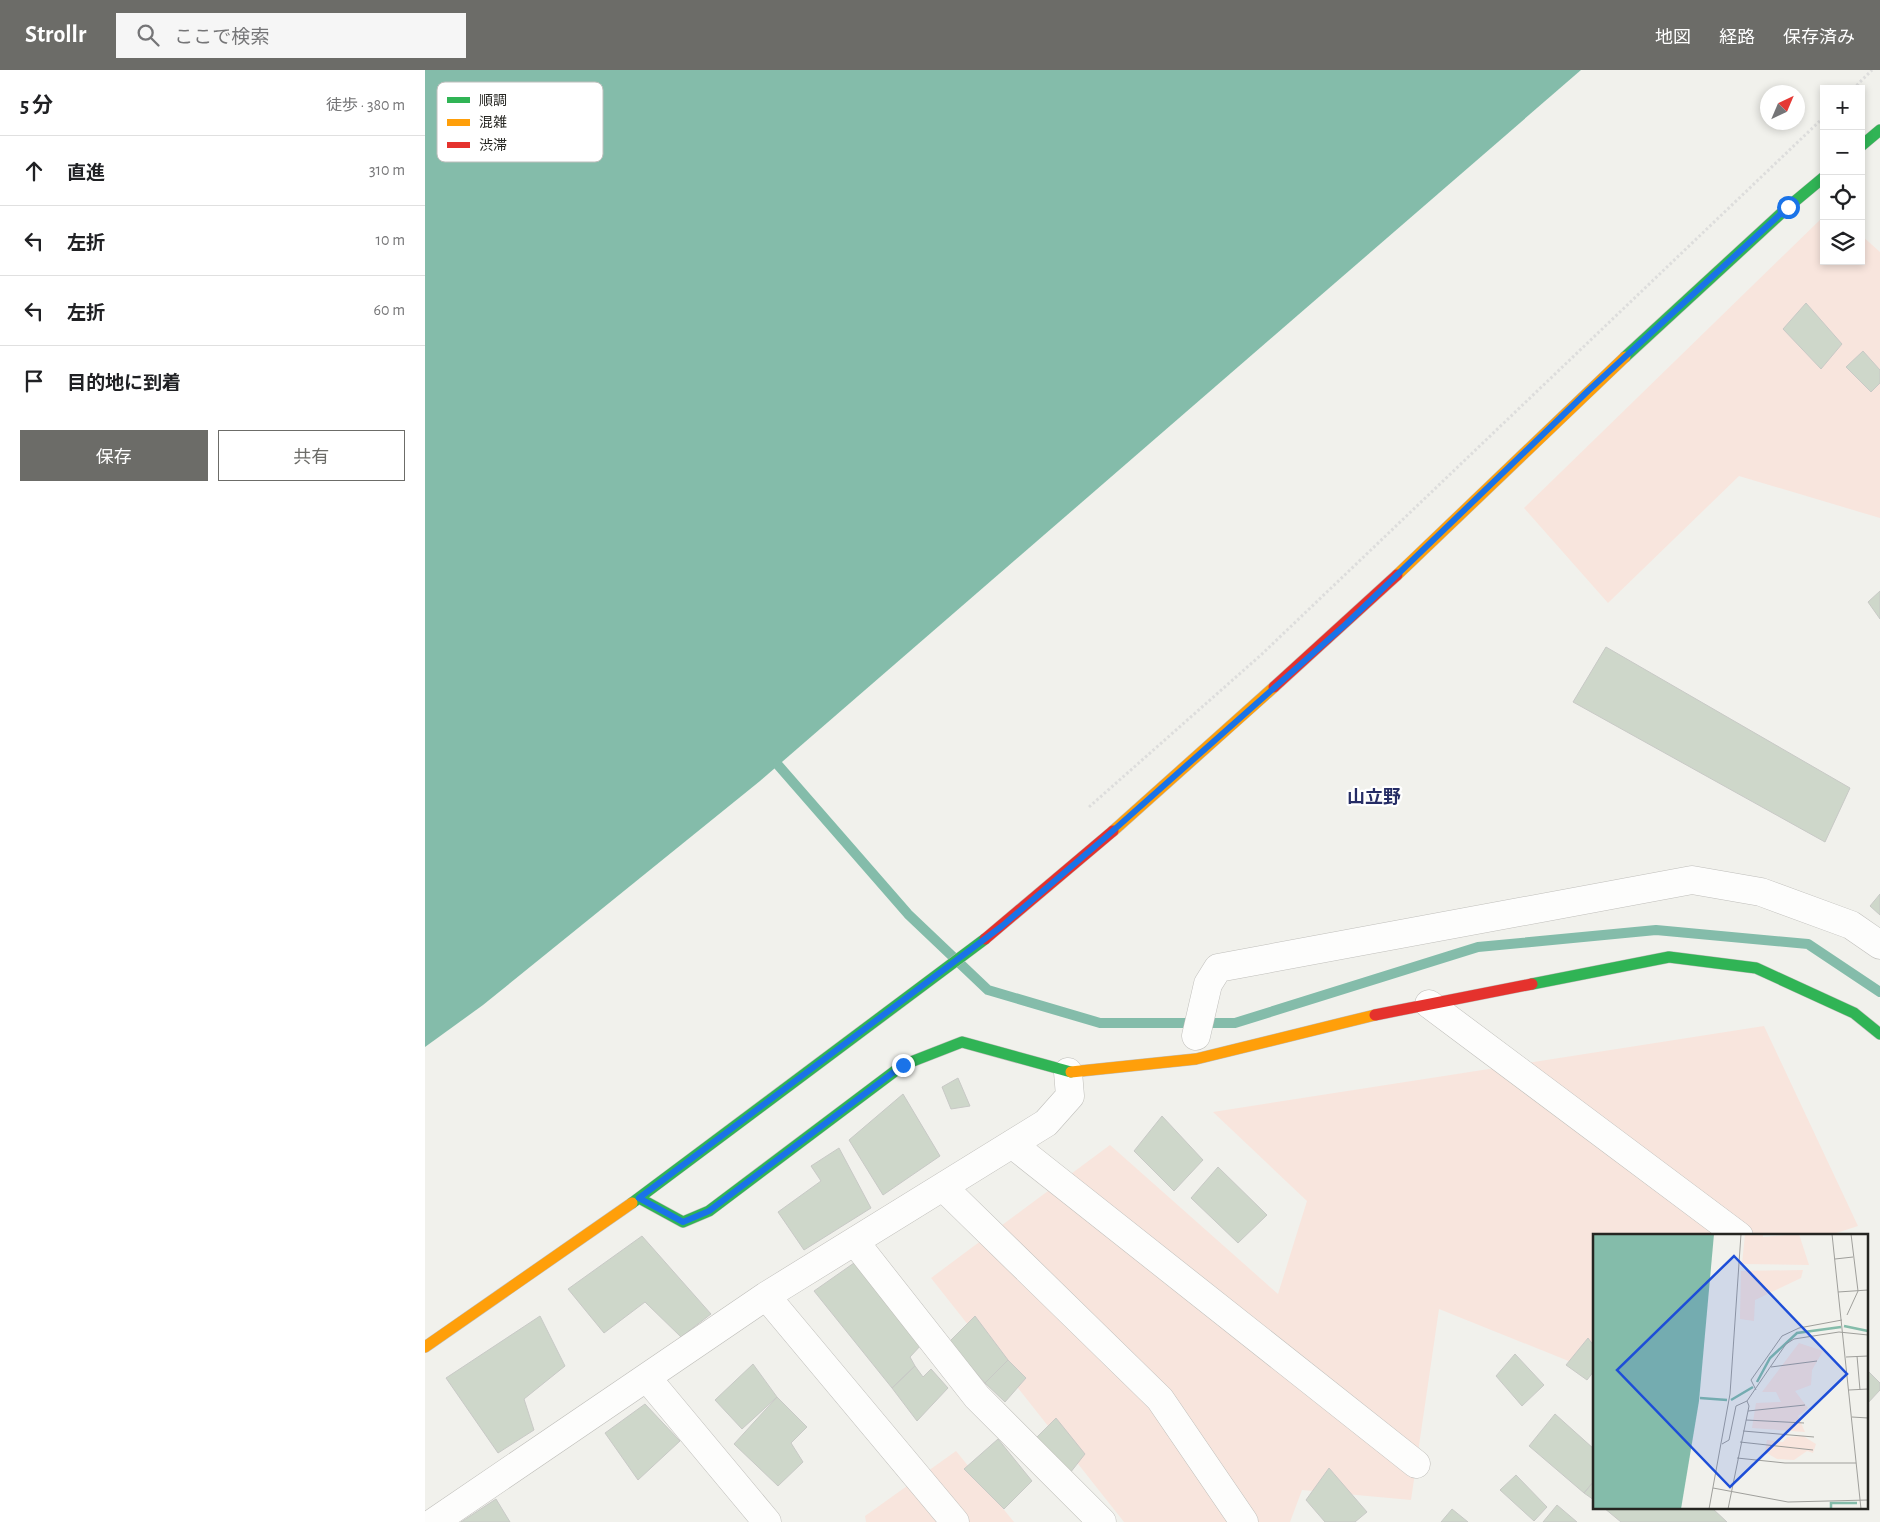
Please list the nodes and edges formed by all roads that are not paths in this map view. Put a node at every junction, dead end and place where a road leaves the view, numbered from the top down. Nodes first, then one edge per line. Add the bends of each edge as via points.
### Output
1 (1880, 130) edge
2 (1865, 143) edge
3 (1820, 180) edge
4 (1880, 944) edge
5 (1429, 1004) junction
6 (1880, 1034) edge
7 (1196, 1047) junction
8 (1068, 1072) junction
9 (1013, 1144) junction
10 (943, 1187) junction
11 (639, 1198) junction
12 (1736, 1234) edge
13 (855, 1242) junction
14 (766, 1296) junction
15 (425, 1347) edge
16 (647, 1378) junction
17 (1417, 1464) dead end
18 (434, 1522) edge
19 (767, 1522) edge
20 (955, 1522) edge
21 (1102, 1522) edge
22 (1244, 1522) edge

1 - 2 street
3 - 11 street via 1589,390 1346,624 1107,836 1002,926
4 - 7 street via 1851,925 1761,892 1692,880 1218,968 1209,984
5 - 6 street via 1669,957 1756,968 1854,1013
5 - 7 street
5 - 12 street
7 - 8 street
8 - 9 street via 1070,1096 1046,1123
8 - 11 street via 962,1042 903,1065 709,1211 683,1222
9 - 10 street
9 - 17 street
10 - 13 street
10 - 22 street via 1160,1399
11 - 15 street
13 - 14 street
13 - 21 street via 977,1398
14 - 16 street
14 - 20 street
16 - 18 street
16 - 19 street

